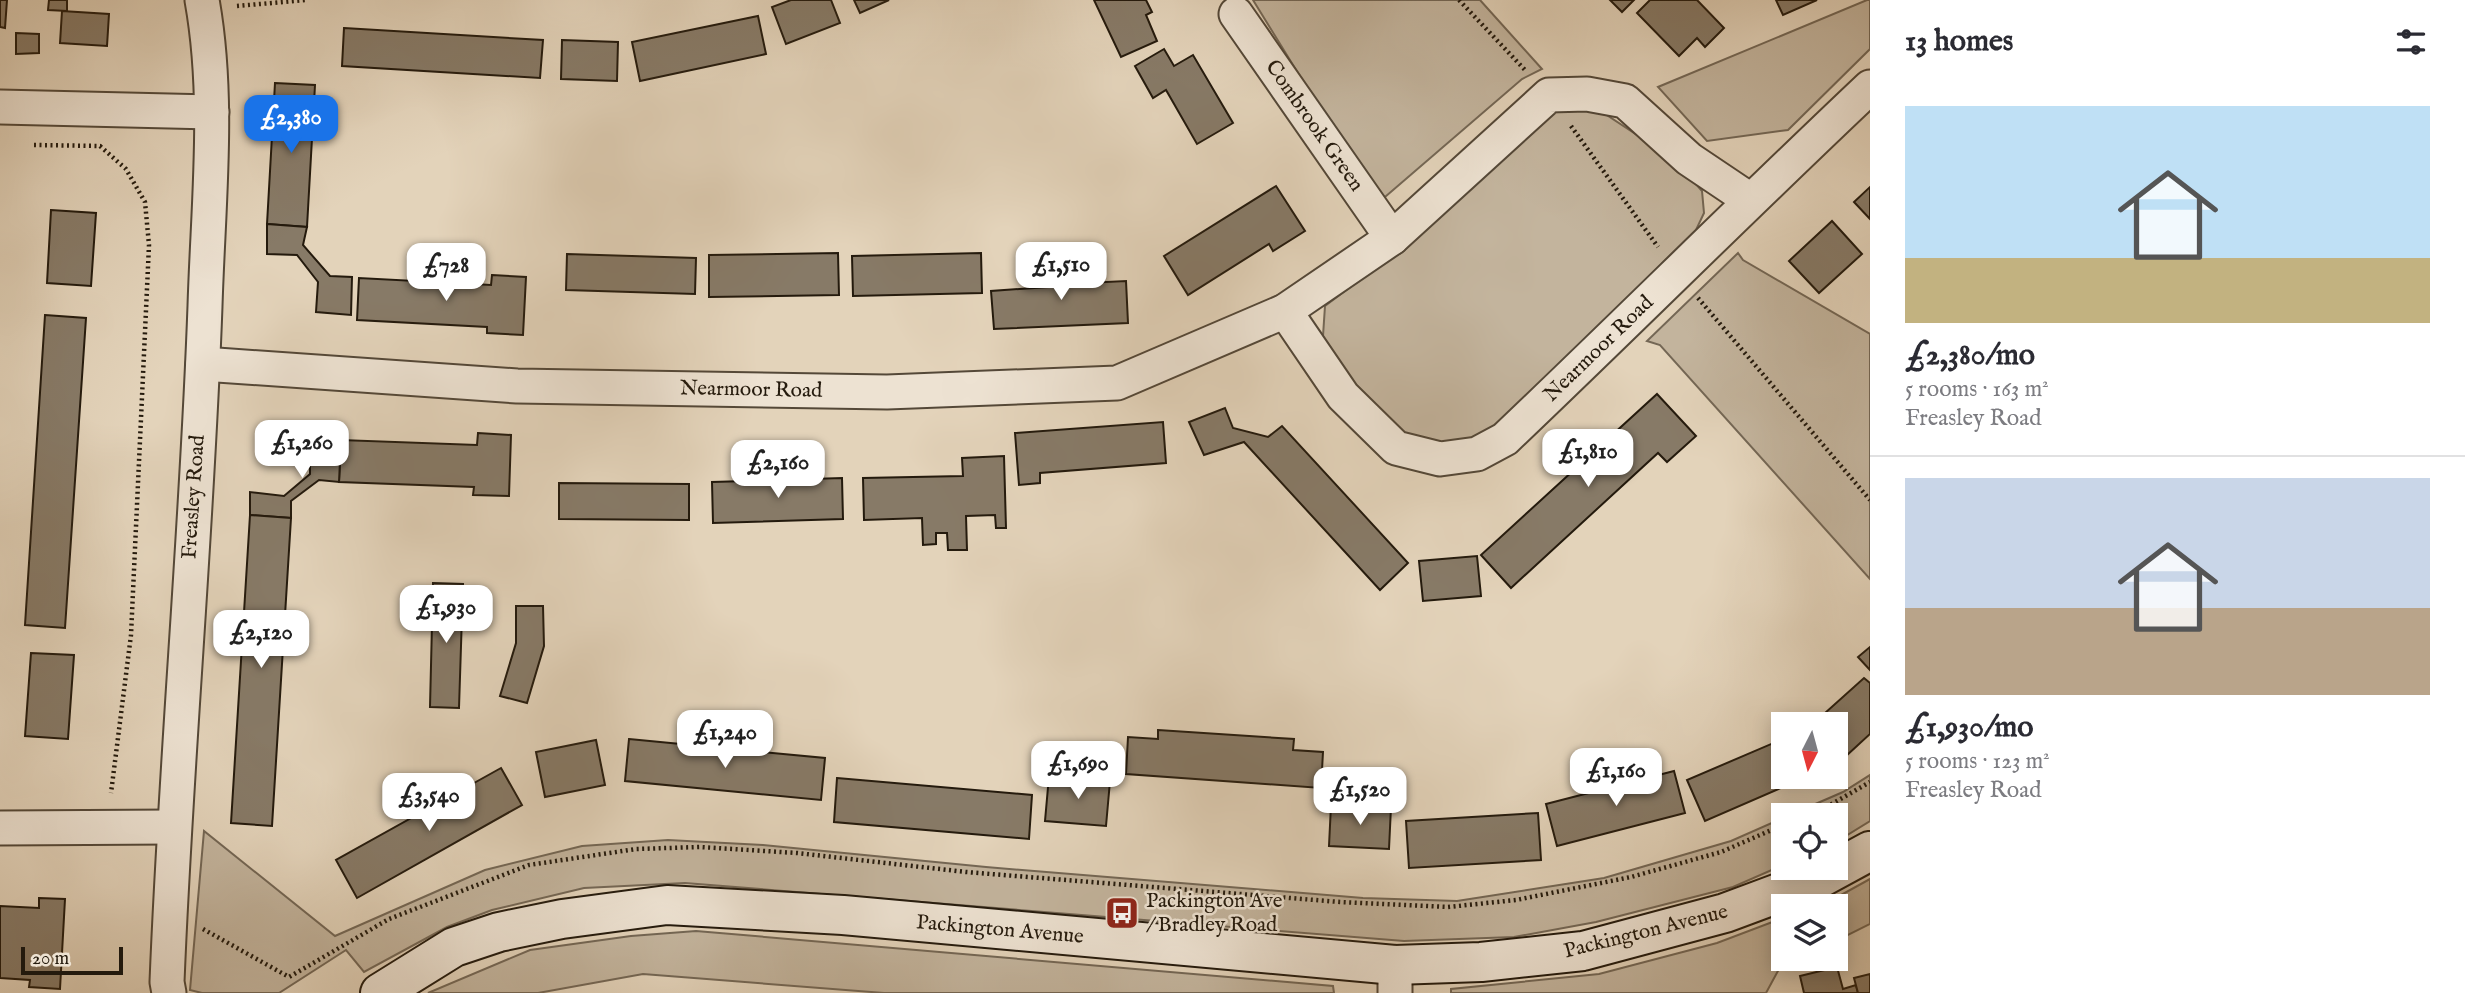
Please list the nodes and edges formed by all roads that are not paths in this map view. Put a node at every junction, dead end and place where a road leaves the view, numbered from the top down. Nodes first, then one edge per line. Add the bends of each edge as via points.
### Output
1 (202, 4) edge
2 (1236, 14) dead end
3 (1870, 87) edge
4 (0, 107) edge
5 (212, 112) junction
6 (1750, 200) junction
7 (1392, 238) junction
8 (1285, 311) junction
9 (203, 364) junction
10 (173, 827) junction
11 (0, 828) edge
12 (1870, 850) edge
13 (1395, 979) edge
14 (169, 993) edge
15 (380, 993) edge

1 - 5 street, Freasley Road via 209,41
2 - 7 street, Combrook Green
3 - 6 street, Nearmoor Road
4 - 5 street
5 - 9 street, Freasley Road
6 - 7 street, Nearmoor Road via 1689,159 1625,101 1587,94 1549,95
6 - 8 street, Nearmoor Road via 1505,439 1477,454 1440,459 1396,448 1343,396
7 - 8 street, Nearmoor Road
8 - 9 street, Nearmoor Road via 1117,383 887,392 517,386
9 - 10 street, Freasley Road
10 - 11 street
10 - 14 street, Freasley Road
12 - 13 street, Packington Avenue via 1822,877 1725,914 1583,951 1481,962
13 - 15 street, Packington Avenue via 843,915 667,905 499,932 454,947

